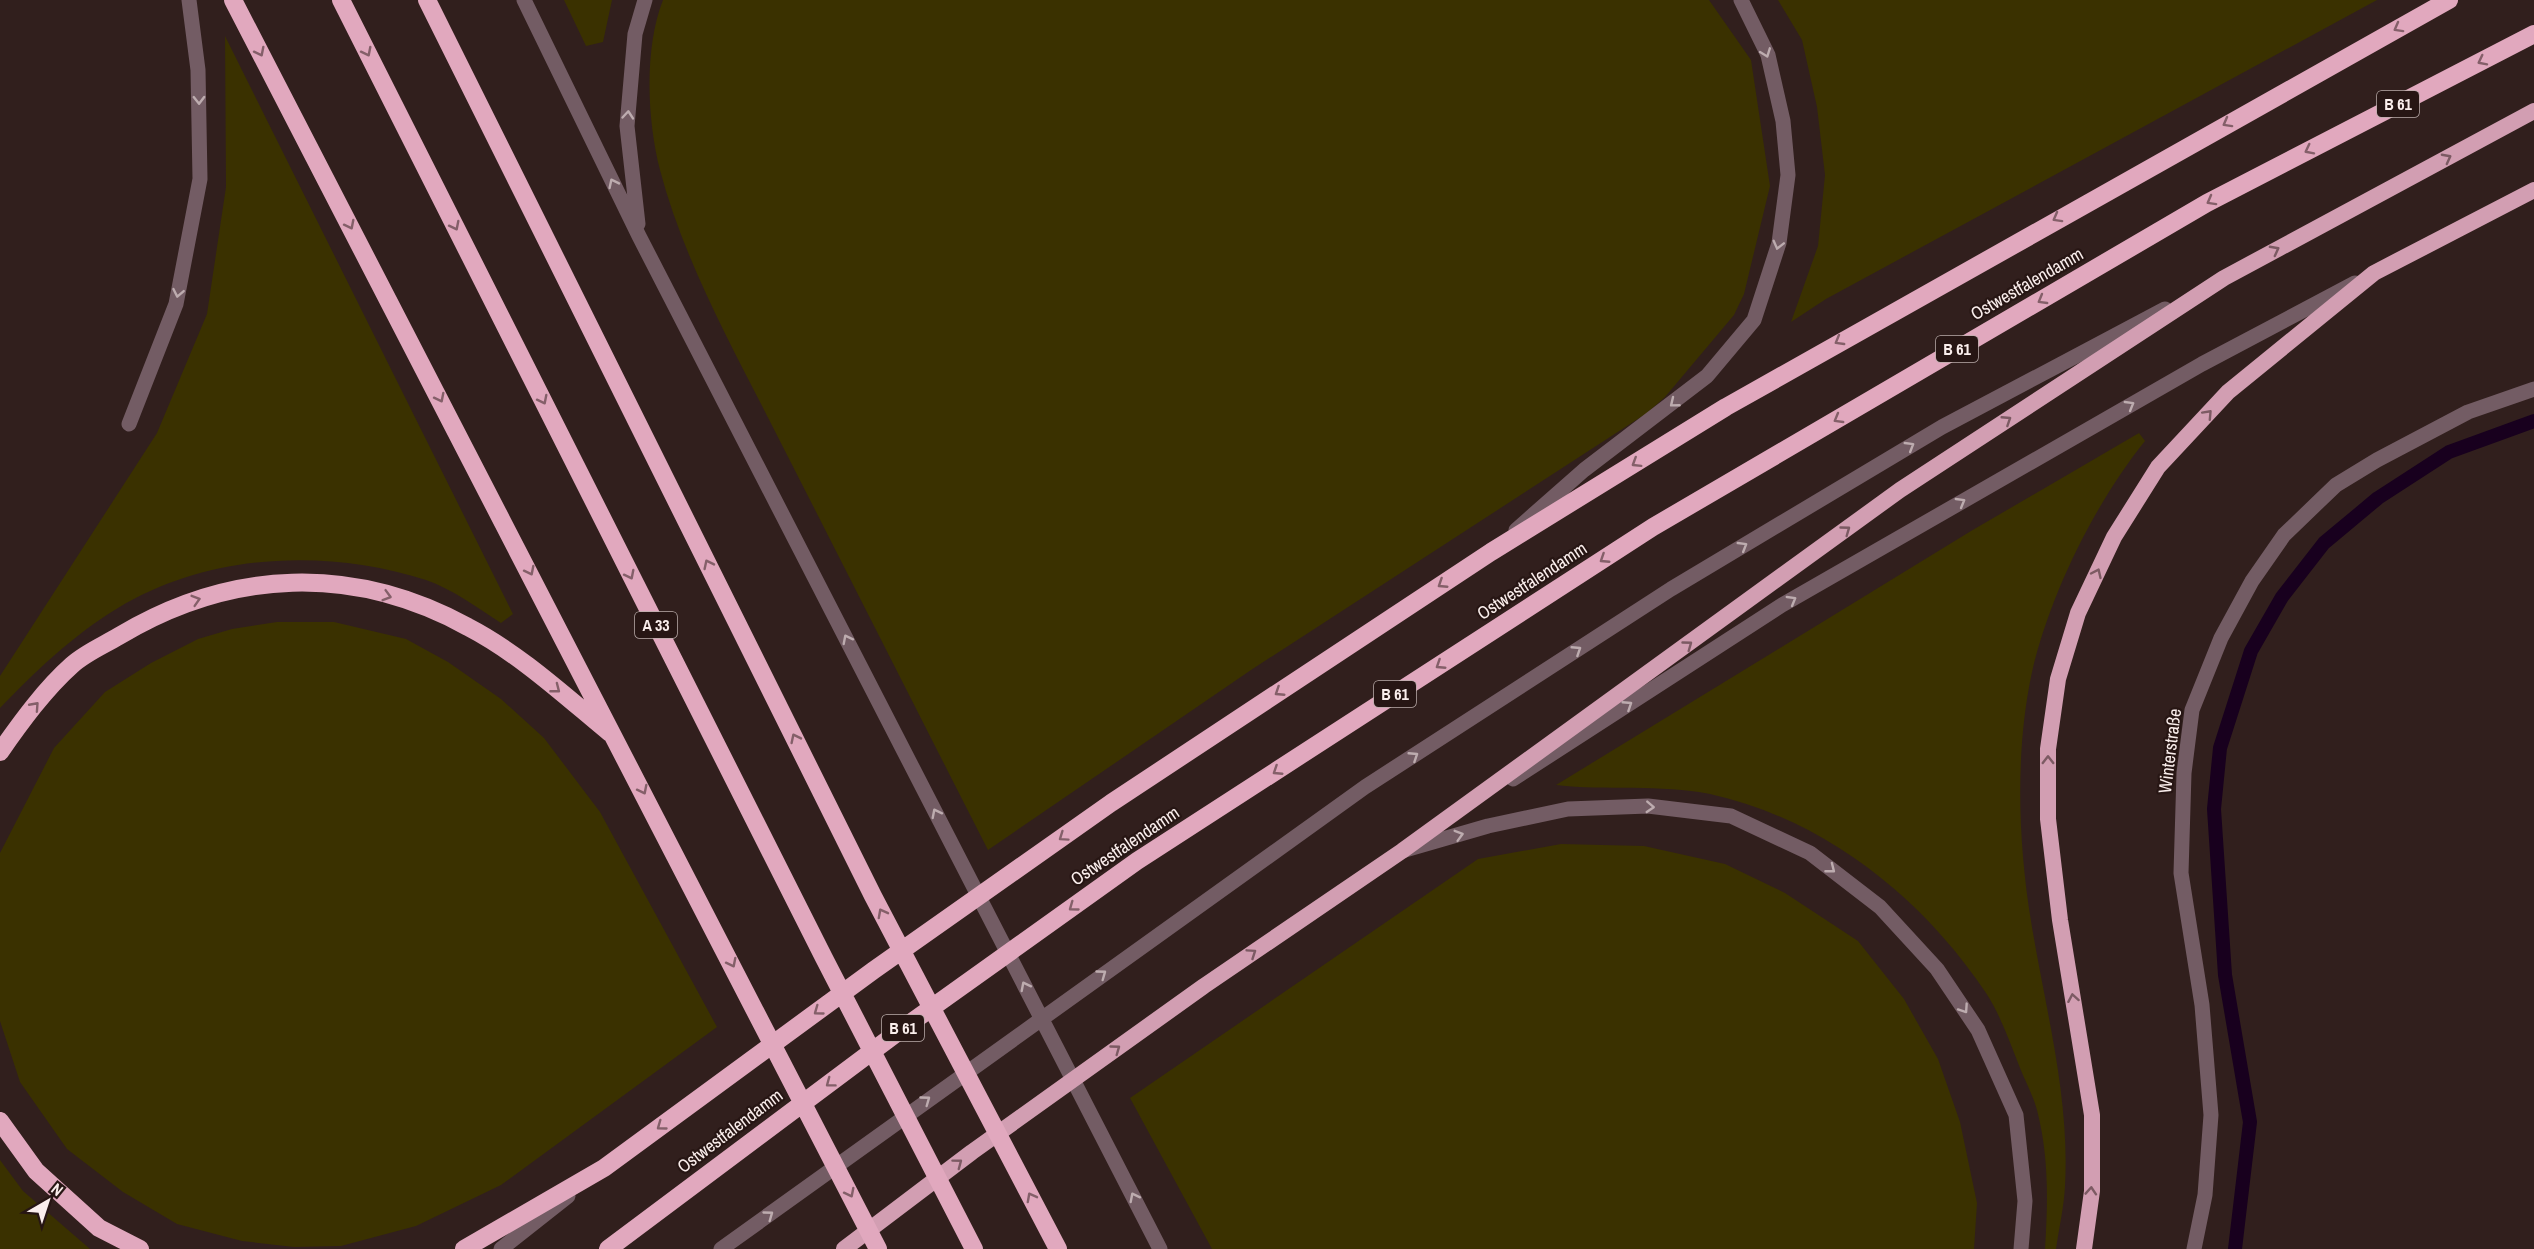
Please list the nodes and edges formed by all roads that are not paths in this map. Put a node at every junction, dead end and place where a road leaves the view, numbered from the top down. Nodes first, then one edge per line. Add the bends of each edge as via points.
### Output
1 (189, 0) edge
2 (234, 0) edge
3 (340, 0) edge
4 (427, 0) edge
5 (524, 0) edge
6 (645, 0) edge
7 (1742, 0) edge
8 (2449, 0) edge
9 (2534, 34) edge
10 (2534, 111) edge
11 (2534, 190) edge
12 (639, 236) junction
13 (2374, 273) junction
14 (2224, 278) junction
15 (2534, 389) edge
16 (129, 424) dead end
17 (1491, 552) junction
18 (616, 738) junction
19 (0, 752) edge
20 (1402, 851) junction
21 (0, 1121) edge
22 (604, 1168) junction
23 (140, 1249) edge
24 (464, 1249) edge
25 (501, 1249) edge
26 (608, 1249) edge
27 (721, 1249) edge
28 (844, 1249) edge
29 (879, 1249) edge
30 (974, 1249) edge
31 (1058, 1249) edge
32 (1160, 1249) edge
33 (2021, 1249) edge
34 (2084, 1249) edge
35 (2194, 1249) edge

1 -> 16 street via 198,70 201,179 176,304
2 -> 18 highway
3 -> 30 highway, A 33
31 -> 4 highway via 873,896
12 -> 5 street
12 -> 6 street via 627,126 635,34
7 -> 17 street via 1768,55 1783,121 1788,176 1779,243 1754,320 1707,376 1584,470
8 -> 17 highway via 1736,401
9 -> 26 highway, Ostwestfalendamm / B 61 via 2207,203 1653,527 1137,861 902,1029
14 -> 10 highway
11 - 13 highway
32 -> 12 street
20 -> 13 street via 1782,605 2202,363
34 -> 13 highway via 2092,1191 2092,1115 2048,819 2048,749 2058,680 2078,613 2114,537 2158,467 2228,392
20 -> 14 highway via 1900,490
27 -> 14 street via 1365,787 1671,589 1942,427
15 - 35 street, Winterstraße via 2468,412 2336,485 2284,535 2252,581 2221,638 2192,710 2184,774 2181,873 2202,1005 2211,1115 2205,1195
17 -> 22 highway via 1110,803
19 -> 18 highway via 19,723 73,664 134,627 181,605 228,591 279,583 342,583 422,606 460,623 524,664
18 -> 29 highway
28 -> 20 highway via 1203,986
20 -> 33 street via 1488,826 1568,809 1648,806 1731,816 1809,853 1880,907 1937,969 1978,1030 2016,1115 2025,1202
21 - 23 highway via 36,1171 99,1228
22 - 24 highway
22 - 25 street

